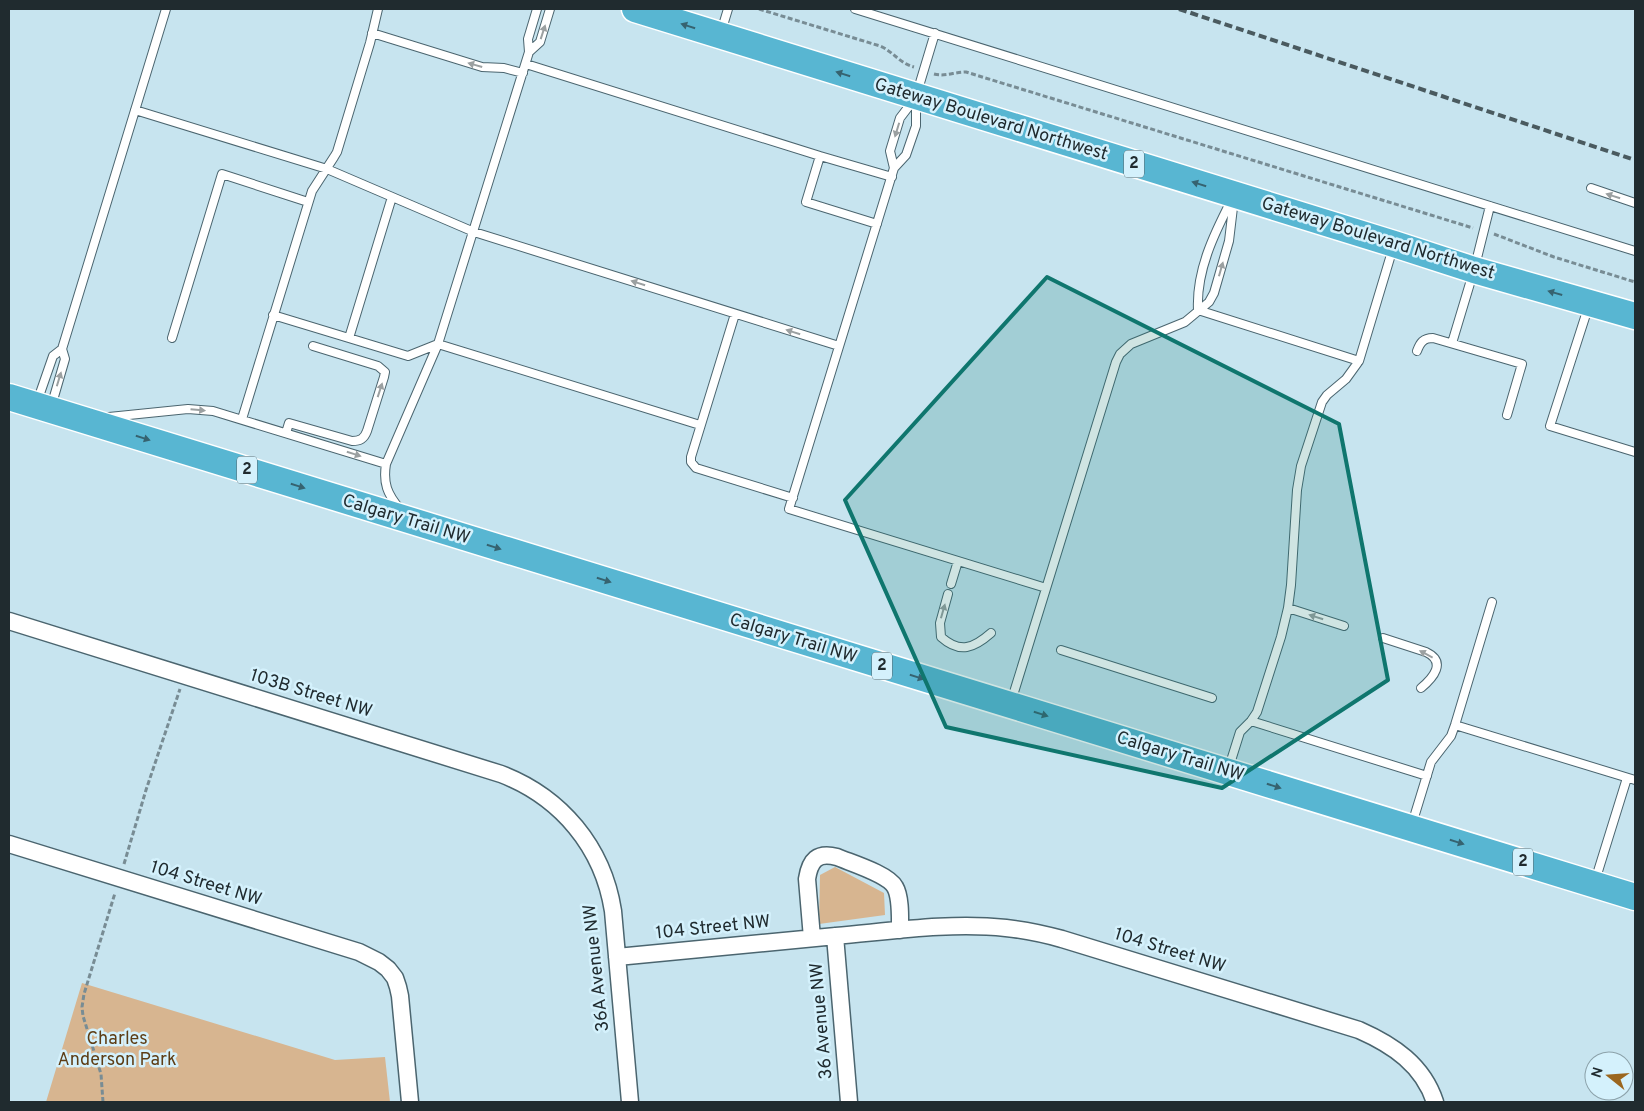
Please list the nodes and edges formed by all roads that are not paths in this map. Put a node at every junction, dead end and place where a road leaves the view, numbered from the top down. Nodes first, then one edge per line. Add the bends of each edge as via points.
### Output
1 (166, 9) edge
2 (378, 9) edge
3 (537, 9) edge
4 (550, 9) edge
5 (635, 9) edge
6 (728, 9) edge
7 (855, 9) edge
8 (372, 32) junction
9 (935, 33) junction
10 (720, 36) junction
11 (529, 52) junction
12 (526, 64) junction
13 (523, 73) junction
14 (916, 96) junction
15 (135, 110) junction
16 (820, 156) junction
17 (894, 168) junction
18 (327, 170) junction
19 (892, 177) junction
20 (1591, 188) dead end
21 (1234, 194) junction
22 (392, 197) junction
23 (308, 202) junction
24 (1635, 203) edge
25 (1490, 206) junction
26 (877, 224) junction
27 (474, 232) junction
28 (1394, 244) junction
29 (1635, 251) edge
30 (1474, 270) junction
31 (1590, 303) junction
32 (1198, 310) junction
33 (735, 314) junction
34 (273, 315) junction
35 (1635, 316) edge
36 (172, 338) dead end
37 (349, 338) junction
38 (1452, 343) junction
39 (438, 344) junction
40 (313, 346) dead end
41 (839, 346) junction
42 (62, 349) junction
43 (1417, 351) dead end
44 (1359, 361) junction
45 (9, 397) edge
46 (43, 408) junction
47 (1506, 415) dead end
48 (80, 419) junction
49 (242, 419) junction
50 (700, 425) junction
51 (286, 433) junction
52 (1635, 452) edge
53 (386, 464) junction
54 (793, 498) junction
55 (414, 522) junction
56 (958, 561) junction
57 (951, 584) dead end
58 (1046, 588) junction
59 (948, 594) dead end
60 (1492, 602) dead end
61 (1288, 608) junction
62 (9, 621) edge
63 (1344, 626) dead end
64 (991, 633) dead end
65 (1383, 638) dead end
66 (1061, 650) dead end
67 (1421, 688) dead end
68 (1212, 698) dead end
69 (1010, 705) junction
70 (1251, 721) junction
71 (1455, 725) junction
72 (1227, 771) junction
73 (1427, 776) junction
74 (1627, 778) junction
75 (1635, 780) edge
76 (1410, 828) junction
77 (584, 836) joint
78 (9, 844) edge
79 (1594, 884) junction
80 (1635, 897) edge
81 (900, 930) junction
82 (835, 936) junction
83 (812, 938) junction
84 (617, 957) junction
85 (410, 1102) edge
86 (630, 1102) edge
87 (849, 1102) edge
88 (1435, 1102) edge

1 - 15 lane
2 - 8 lane
3 - 11 lane via 528,39
11 -> 4 lane via 540,42
10 -> 5 highway, Gateway Boulevard Northwest / 2
6 - 10 lane
7 - 9 lane
13 -> 8 lane via 482,67
8 - 18 lane via 337,152
9 - 14 lane
9 - 25 lane
14 -> 10 highway, Gateway Boulevard Northwest / 2
11 - 12 lane
12 - 13 lane
12 - 16 lane
13 - 27 lane
14 - 17 lane via 916,126 906,155
14 -> 17 lane via 900,118 890,151
21 -> 14 highway, Gateway Boulevard Northwest / 2
15 - 18 lane
15 - 42 lane
16 - 19 lane
16 - 26 lane via 806,202
17 - 19 lane
18 - 22 lane
18 - 23 lane via 315,185
19 - 26 lane
24 -> 20 lane
21 - 28 highway, Gateway Boulevard Northwest / 2
21 - 32 lane via 1213,237 1197,292
32 -> 21 lane via 1209,302 1214,292 1229,241
22 - 27 lane
22 - 37 lane
23 - 34 lane
23 - 36 lane via 222,174
25 - 29 lane
25 - 30 lane
26 - 41 lane
33 -> 27 lane
27 - 39 lane
28 - 30 highway, Gateway Boulevard Northwest / 2
28 - 44 lane
31 -> 30 highway, Gateway Boulevard Northwest / 2
30 - 38 lane
31 - 35 highway, Gateway Boulevard Northwest / 2
31 - 52 lane via 1550,426
32 - 44 lane
32 - 58 lane via 1184,322 1130,344 1120,354
41 -> 33 lane
33 - 50 lane
34 - 37 lane
34 - 49 lane
37 - 39 lane via 408,356
38 - 43 lane via 1427,338 1422,340
38 - 47 lane via 1522,364
39 - 50 lane
39 - 53 lane
51 -> 40 lane via 289,423 352,441 365,437 385,372 378,366
41 - 54 lane
46 -> 42 lane via 65,359
42 - 46 lane via 53,356
44 - 61 lane via 1322,402 1301,466
45 - 46 highway, Calgary Trail NW / 2
46 - 48 highway, Calgary Trail NW / 2
48 -> 49 lane via 188,409 213,411
48 -> 55 highway, Calgary Trail NW / 2
49 - 51 lane
50 - 54 lane via 691,457 696,468
51 -> 53 lane
53 - 55 lane via 387,490
54 - 56 lane via 789,509
55 -> 69 highway, Calgary Trail NW / 2
56 - 57 lane
56 - 58 lane
58 - 69 lane
64 -> 59 lane via 970,647 946,642 941,637 940,623
60 - 71 lane
63 -> 61 lane
61 - 70 lane via 1260,703
62 - 77 street, 103B Street NW via 508,776 540,793
67 -> 65 lane via 1434,676 1436,660 1431,654
66 - 68 lane
69 -> 72 highway, Calgary Trail NW / 2
70 - 72 lane via 1240,732
70 - 73 lane
71 - 73 lane via 1451,736 1431,762
71 - 74 lane
72 -> 76 highway, Calgary Trail NW / 2
73 - 76 lane
74 - 75 lane
74 - 79 lane
76 -> 79 highway, Calgary Trail NW / 2
77 - 84 street, 36A Avenue NW via 601,865 609,888
78 - 85 street, 104 Street NW via 359,952 379,962 395,978 400,996
79 - 80 highway, Calgary Trail NW / 2
81 - 82 street, 104 Street NW
81 - 83 street via 898,893 892,882 829,855 814,860 808,870
81 - 88 street, 104 Street NW via 981,927 1023,930 1359,1030 1395,1048 1414,1065 1426,1081
82 - 83 street, 104 Street NW
82 - 87 street, 36 Avenue NW
83 - 84 street, 104 Street NW
84 - 86 street, 36A Avenue NW

